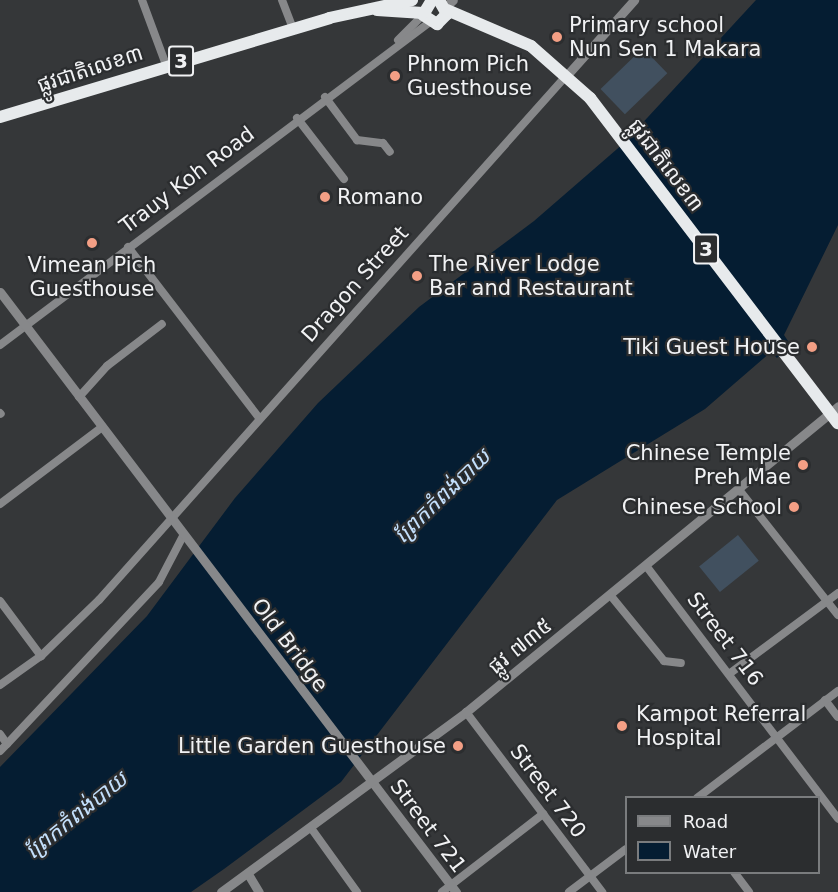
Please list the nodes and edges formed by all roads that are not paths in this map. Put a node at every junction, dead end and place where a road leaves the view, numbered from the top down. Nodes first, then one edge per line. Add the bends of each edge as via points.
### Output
1 (142, 0) edge
2 (282, 0) edge
3 (405, 0) edge
4 (412, 0) edge
5 (633, 0) edge
6 (440, 5) edge
7 (364, 10) junction
8 (425, 17) junction
9 (293, 29) junction
10 (166, 65) junction
11 (567, 75) junction
12 (325, 97) junction
13 (0, 117) edge
14 (297, 118) junction
15 (390, 152) dead end
16 (344, 179) dead end
17 (128, 247) junction
18 (0, 292) edge
19 (162, 324) dead end
20 (26, 326) junction
21 (0, 345) edge
22 (79, 397) junction
23 (836, 414) edge
24 (259, 418) junction
25 (102, 427) junction
26 (740, 491) junction
27 (0, 504) edge
28 (170, 519) junction
29 (185, 538) junction
30 (647, 567) junction
31 (838, 593) edge
32 (611, 596) junction
33 (0, 601) edge
34 (827, 601) junction
35 (838, 615) edge
36 (41, 656) junction
37 (681, 663) dead end
38 (729, 674) junction
39 (0, 685) edge
40 (838, 691) edge
41 (825, 700) junction
42 (466, 712) junction
43 (838, 717) edge
44 (0, 734) edge
45 (776, 738) junction
46 (7, 744) junction
47 (0, 751) edge
48 (373, 782) junction
49 (700, 796) edge
50 (543, 814) junction
51 (838, 819) edge
52 (311, 828) junction
53 (625, 850) edge
54 (248, 874) junction
55 (735, 874) edge
56 (590, 876) junction
57 (453, 889) edge
58 (221, 892) edge
59 (259, 892) edge
60 (357, 892) edge
61 (442, 892) edge
62 (569, 892) edge
63 (602, 892) edge
64 (749, 892) edge

1 - 10 street
2 - 9 street
3 - 4 highway, ផ្លូវជាតិលេខ៣ / 3
3 - 7 highway, ផ្លូវជាតិលេខ៣ / 3
5 - 11 street
6 - 8 highway
6 - 8 highway, ផ្លូវជាតិលេខ៣
6 - 11 highway, ផ្លូវជាតិលេខ៣ / 3 via 531,46
7 - 8 highway, ផ្លូវជាតិលេខ៣ / 3
7 - 9 highway, ផ្លូវជាតិលេខ៣ / 3
8 - 12 street, Trauy Koh Road
9 - 10 highway, ផ្លូវជាតិលេខ៣ / 3
10 - 13 highway, ផ្លូវជាតិលេខ៣ / 3
11 - 23 highway, ផ្លូវជាតិលេខ៣ / 3 via 616,130 795,368
11 - 24 street, Dragon Street
12 - 14 street, Trauy Koh Road
12 - 15 street via 357,140 382,143
14 - 16 street
14 - 17 street, Trauy Koh Road
17 - 20 street, Trauy Koh Road
17 - 24 street
18 - 20 street, Old Bridge
19 - 22 street via 106,366
20 - 21 street, Trauy Koh Road
20 - 22 street, Old Bridge
22 - 25 street, Old Bridge
23 - 26 street, ផ្លូវ ៧៣៥
24 - 28 street, Dragon Street
25 - 27 street
25 - 28 street, Old Bridge
26 - 30 street, ផ្លូវ ៧៣៥
26 - 34 street
28 - 29 street, Old Bridge
28 - 36 street, Dragon Street
29 - 46 street via 159,582
29 - 48 street, Old Bridge
30 - 32 street, ផ្លូវ ៧៣៥
30 - 38 street, Street 716
31 - 34 street
32 - 37 street via 664,661
32 - 42 street, ផ្លូវ ៧៣៥
33 - 36 street
34 - 35 street
34 - 38 street
36 - 39 street, Dragon Street
38 - 45 street, Street 716
40 - 41 street
41 - 43 street
41 - 45 street
42 - 48 street, ផ្លូវ ៧៣៥
42 - 50 street, Street 720
44 - 46 street
45 - 49 street
45 - 51 street, Street 716
46 - 47 street
48 - 52 street, ផ្លូវ ៧៣៥
48 - 57 street, Street 721
50 - 56 street, Street 720
50 - 57 street
52 - 54 street, ផ្លូវ ៧៣៥
52 - 60 street
53 - 56 street
54 - 58 street, ផ្លូវ ៧៣៥
54 - 59 street
55 - 64 street
56 - 62 street
56 - 63 street, Street 720
57 - 61 street

